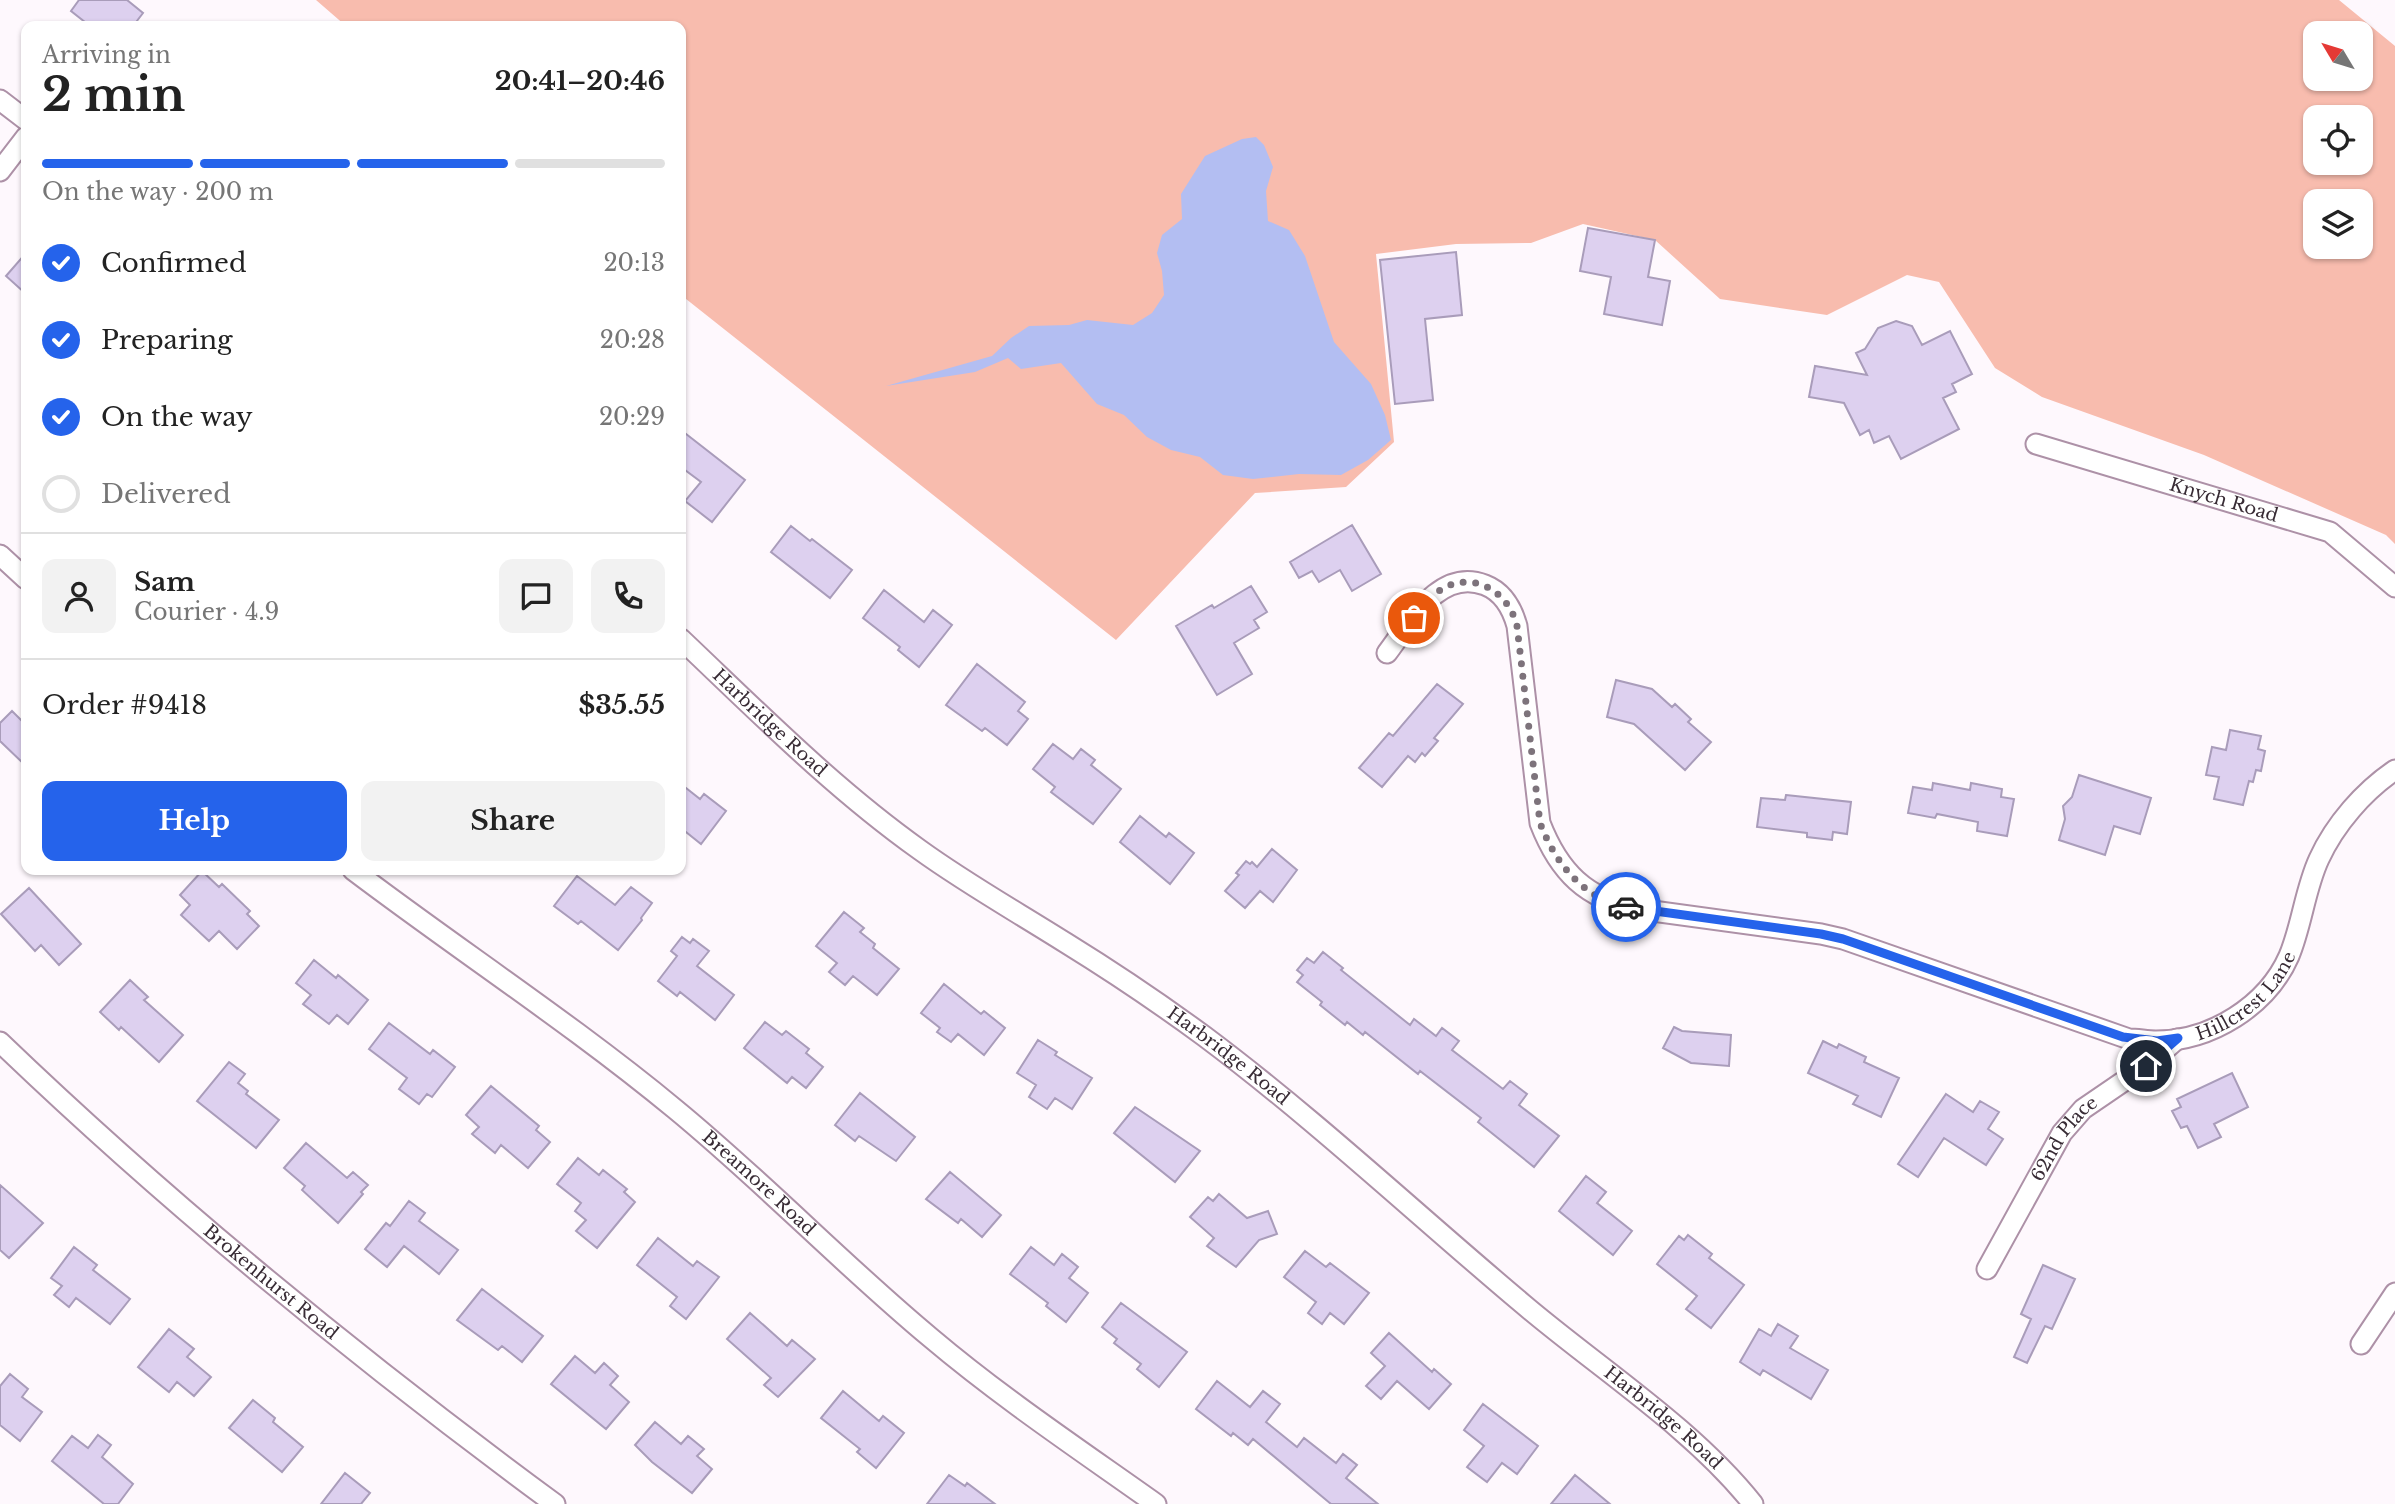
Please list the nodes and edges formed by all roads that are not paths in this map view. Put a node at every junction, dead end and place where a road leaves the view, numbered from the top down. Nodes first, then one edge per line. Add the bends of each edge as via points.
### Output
1 (0, 100) edge
2 (21, 116) edge
3 (21, 144) edge
4 (0, 171) edge
5 (2036, 444) dead end
6 (0, 555) edge
7 (21, 574) edge
8 (2395, 587) edge
9 (686, 644) edge
10 (1387, 653) dead end
11 (2395, 770) edge
12 (360, 875) edge
13 (2178, 1038) junction
14 (0, 1042) edge
15 (1987, 1269) dead end
16 (2395, 1293) edge
17 (2361, 1344) dead end
18 (555, 1504) edge
19 (1156, 1504) edge
20 (1753, 1504) edge

1 - 2 street
3 - 4 street
5 - 8 street, Knych Road via 2330,532
6 - 7 street
9 - 20 street, Harbridge Road via 831,781 879,820 1142,992 1272,1089 1536,1316 1704,1452
10 - 13 street, Hillcrest Lane via 1428,600 1443,588 1470,581 1490,587 1504,598 1517,626 1540,823 1563,867 1601,898 1638,909 1843,939 2123,1037
11 - 13 street, Hillcrest Lane via 2358,802 2334,832 2317,865 2280,972 2236,1017 2201,1034
12 - 19 street, Breamore Road via 663,1099 944,1350
13 - 15 street, 62nd Place via 2082,1109 2069,1124
14 - 18 street, Brokenhurst Road via 259,1275
16 - 17 street

